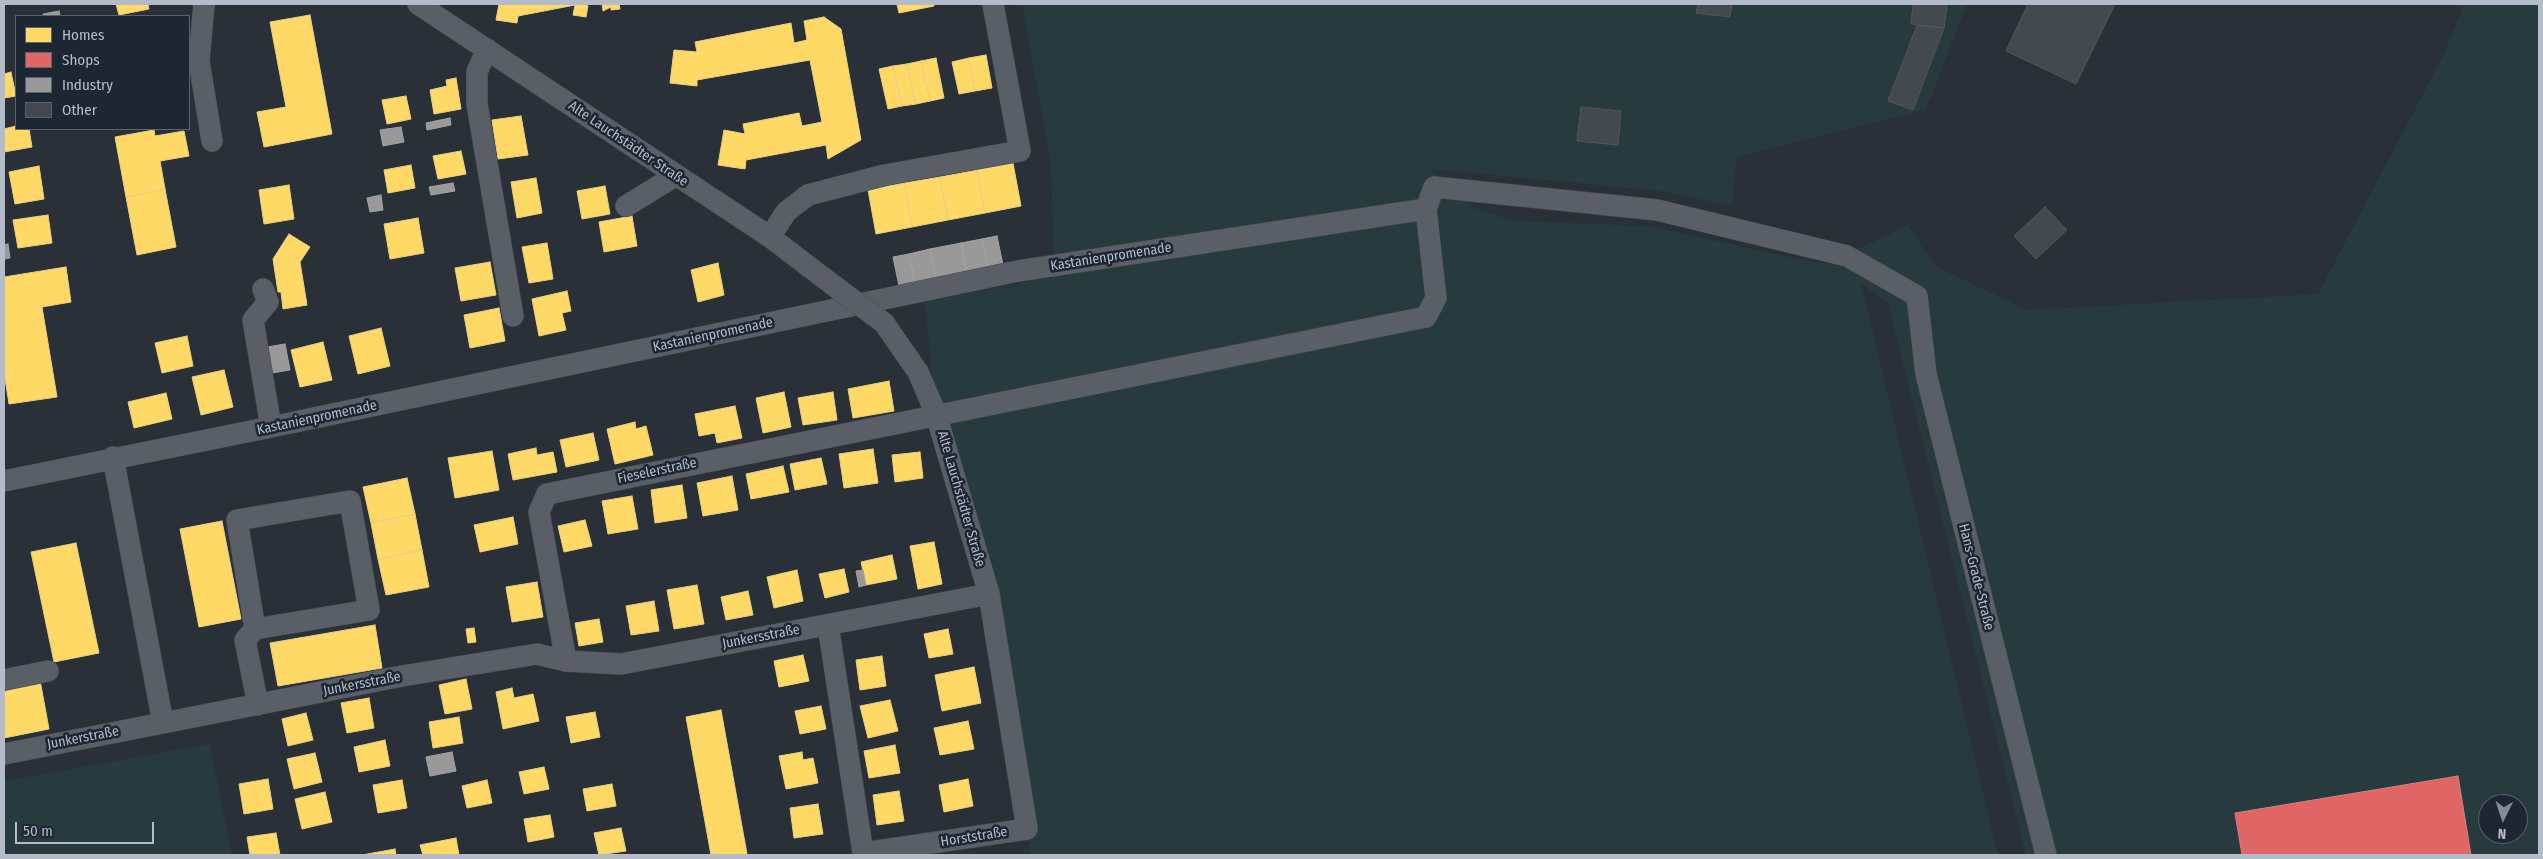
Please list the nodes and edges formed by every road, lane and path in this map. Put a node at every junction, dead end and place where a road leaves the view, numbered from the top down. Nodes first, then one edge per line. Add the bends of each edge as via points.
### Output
1 (204, 4) edge
2 (418, 4) edge
3 (993, 4) edge
4 (487, 49) junction
5 (212, 141) dead end
6 (675, 176) junction
7 (626, 206) dead end
8 (1426, 210) junction
9 (770, 237) junction
10 (263, 289) dead end
11 (513, 316) dead end
12 (936, 414) junction
13 (267, 428) junction
14 (113, 457) junction
15 (4, 480) edge
16 (989, 594) junction
17 (828, 625) junction
18 (255, 629) junction
19 (566, 661) junction
20 (48, 670) dead end
21 (4, 680) edge
22 (258, 705) junction
23 (163, 723) junction
24 (4, 754) edge
25 (1027, 829) joint
26 (863, 854) edge
27 (2046, 855) edge

1 - 5 street via 199,61
2 - 4 street, Alte Lauchstädter Straße
3 - 9 street via 1020,151 885,175 808,196 786,212
4 - 6 street, Alte Lauchstädter Straße
4 - 11 street via 477,72 477,104
6 - 7 street
6 - 9 street, Alte Lauchstädter Straße
8 - 12 street via 1436,298 1426,317
8 - 13 street, Kastanienpromenade via 1018,271
8 - 27 street, Hans-Grade-Straße via 1434,187 1657,210 1847,256 1917,296 1926,374
9 - 12 street, Alte Lauchstädter Straße, bridge via 884,323 918,372
10 - 13 street via 268,302 253,320
12 - 16 street, Alte Lauchstädter Straße
12 - 19 street, Fieselerstraße via 547,494 539,512
13 - 14 street, Kastanienpromenade
14 - 15 street, Kastanienpromenade
14 - 23 street
16 - 17 street, Junkersstraße
16 - 25 street, Alte Lauchstädter Straße
17 - 19 street, Junkersstraße via 621,664
17 - 26 street
18 - 18 street via 237,520 350,501 369,610
18 - 22 street via 245,640
19 - 22 street, Junkersstraße via 537,654 402,676
20 - 21 street
22 - 23 street, Junkersstraße
23 - 24 street, Junkerstraße
25 - 26 street, Horststraße

